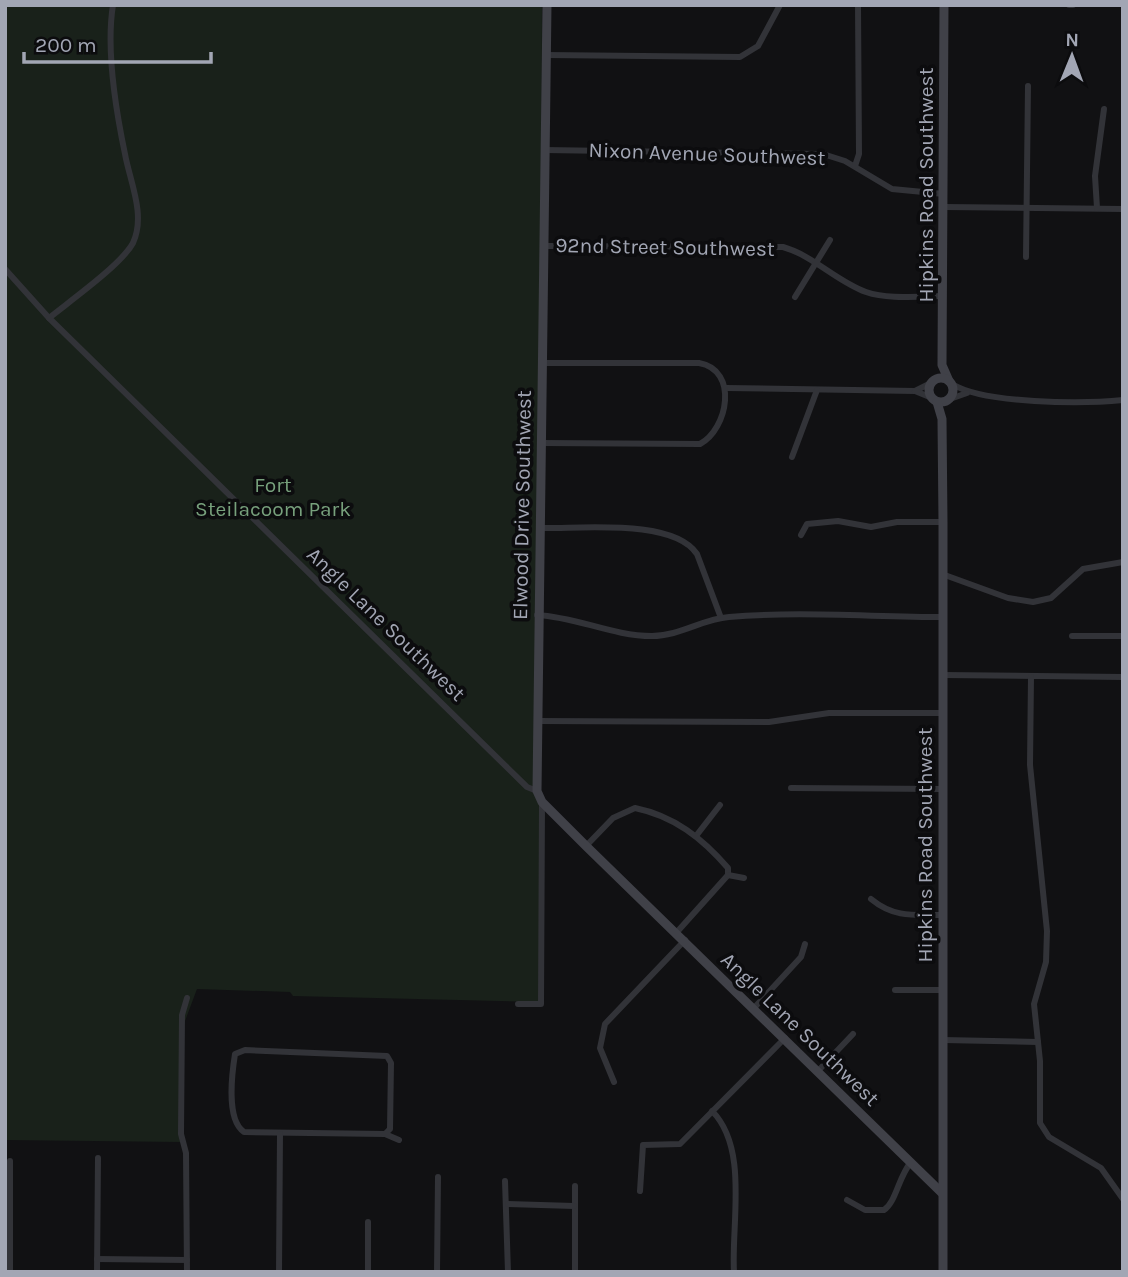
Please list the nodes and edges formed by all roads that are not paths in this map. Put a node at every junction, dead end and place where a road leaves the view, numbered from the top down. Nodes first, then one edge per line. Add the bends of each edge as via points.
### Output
1 (113, 5) edge
2 (547, 5) edge
3 (780, 5) edge
4 (858, 5) edge
5 (944, 5) edge
6 (546, 55) junction
7 (1028, 86) dead end
8 (1104, 109) dead end
9 (544, 150) junction
10 (855, 166) junction
11 (944, 194) junction
12 (944, 207) junction
13 (1027, 207) junction
14 (1097, 208) junction
15 (1123, 209) edge
16 (830, 240) dead end
17 (544, 246) junction
18 (1026, 257) dead end
19 (816, 263) junction
20 (5, 270) edge
21 (943, 296) junction
22 (795, 297) dead end
23 (49, 318) junction
24 (541, 363) junction
25 (942, 365) junction
26 (933, 382) junction
27 (951, 382) junction
28 (726, 388) junction
29 (817, 390) junction
30 (915, 391) junction
31 (967, 393) junction
32 (942, 400) junction
33 (1123, 400) edge
34 (541, 443) junction
35 (792, 457) dead end
36 (943, 522) junction
37 (540, 528) junction
38 (801, 535) dead end
39 (1123, 562) edge
40 (942, 574) junction
41 (537, 615) junction
42 (943, 617) junction
43 (721, 618) junction
44 (1072, 636) dead end
45 (1123, 636) edge
46 (943, 675) junction
47 (1031, 677) junction
48 (1123, 677) edge
49 (943, 713) junction
50 (537, 721) junction
51 (791, 788) dead end
52 (942, 789) junction
53 (537, 791) junction
54 (542, 802) junction
55 (720, 805) dead end
56 (696, 836) junction
57 (586, 846) junction
58 (729, 875) junction
59 (744, 878) dead end
60 (871, 899) dead end
61 (943, 915) junction
62 (677, 932) junction
63 (685, 940) junction
64 (805, 944) dead end
65 (895, 990) dead end
66 (943, 990) junction
67 (187, 998) dead end
68 (518, 1004) dead end
69 (754, 1008) junction
70 (853, 1034) dead end
71 (785, 1038) junction
72 (943, 1041) junction
73 (1038, 1042) junction
74 (818, 1071) junction
75 (614, 1082) dead end
76 (712, 1111) junction
77 (280, 1133) junction
78 (385, 1134) junction
79 (399, 1140) dead end
80 (98, 1158) dead end
81 (10, 1161) dead end
82 (911, 1162) junction
83 (438, 1177) dead end
84 (505, 1181) dead end
85 (575, 1186) dead end
86 (640, 1191) dead end
87 (942, 1193) junction
88 (1123, 1199) edge
89 (846, 1200) dead end
90 (508, 1204) junction
91 (574, 1206) junction
92 (368, 1222) dead end
93 (97, 1259) junction
94 (187, 1260) junction
95 (10, 1272) edge
96 (97, 1272) edge
97 (187, 1272) edge
98 (279, 1272) edge
99 (368, 1272) edge
100 (437, 1272) edge
101 (508, 1272) edge
102 (575, 1272) edge
103 (734, 1272) edge
104 (943, 1272) edge

1 - 23 street via 119,122 138,212 137,231 123,255
2 - 6 street, Elwood Drive Southwest
3 - 6 street via 758,46 740,57
4 - 10 street via 859,154
5 - 11 street, Hipkins Road Southwest
6 - 9 street, Elwood Drive Southwest
7 - 13 street
8 - 14 street via 1095,176
9 - 10 street, Nixon Avenue Southwest via 807,153
9 - 17 street, Elwood Drive Southwest
10 - 11 street, Nixon Avenue Southwest via 892,189
11 - 12 street, Hipkins Road Southwest
12 - 13 street
12 - 21 street, Hipkins Road Southwest
13 - 14 street
13 - 18 street
14 - 15 street
16 - 19 street
17 - 19 street, 92nd Street Southwest via 783,247
17 - 24 street, Elwood Drive Southwest
19 - 21 street, 92nd Street Southwest via 873,293
19 - 22 street
20 - 23 street, Angle Lane Southwest
21 - 25 street, Hipkins Road Southwest
23 - 53 street, Angle Lane Southwest via 527,787
24 - 28 street via 699,363 718,372
24 - 34 street, Elwood Drive Southwest
25 - 26 street, Hipkins Road Southwest
25 - 27 street, Hipkins Road Southwest
26 - 27 street via 942,378
26 - 30 street
26 - 32 street via 929,391
27 - 31 street
27 - 32 street via 954,391
28 - 29 street
28 - 34 street via 717,427 700,444
29 - 30 street
29 - 35 street
30 - 32 street
31 - 32 street
31 - 33 street
32 - 36 street, Hipkins Road Southwest
34 - 37 street, Elwood Drive Southwest
36 - 38 street via 871,527 826,520 807,524
36 - 40 street, Hipkins Road Southwest
37 - 41 street, Elwood Drive Southwest
37 - 43 street via 653,530 677,538 697,554
39 - 40 street via 1083,569 1051,598 1033,602 1008,598
40 - 42 street, Hipkins Road Southwest
41 - 43 street via 653,636
41 - 50 street, Elwood Drive Southwest
42 - 43 street
42 - 46 street, Hipkins Road Southwest
44 - 45 street
46 - 47 street
46 - 49 street, Hipkins Road Southwest
47 - 48 street
47 - 73 street via 1030,765 1047,931 1046,962 1034,1004
49 - 50 street via 829,713 769,722
49 - 52 street, Hipkins Road Southwest
50 - 53 street, Elwood Drive Southwest
51 - 52 street
52 - 61 street, Hipkins Road Southwest
53 - 54 street, Elwood Drive Southwest
54 - 57 street, Angle Lane Southwest
54 - 68 street, Elwood Drive Southwest via 541,1004
55 - 56 street
56 - 57 street via 679,823 635,808 613,818
56 - 58 street via 728,868
57 - 62 street, Angle Lane Southwest
58 - 59 street
58 - 62 street
60 - 61 street via 892,914
61 - 66 street, Hipkins Road Southwest
62 - 63 street, Angle Lane Southwest
63 - 69 street, Angle Lane Southwest
63 - 75 street via 605,1024 600,1048
64 - 69 street via 802,957
65 - 66 street
66 - 72 street, Hipkins Road Southwest
67 - 94 street via 182,1016 181,1122 186,1153
69 - 71 street, Angle Lane Southwest
70 - 74 street
71 - 74 street, Angle Lane Southwest
71 - 76 street
72 - 73 street
72 - 87 street, Hipkins Road Southwest
73 - 88 street via 1042,1128 1101,1168
74 - 82 street, Angle Lane Southwest
76 - 86 street via 680,1144 642,1147
76 - 103 street via 731,1142 736,1206
77 - 78 street
77 - 78 street via 249,1133 237,1125 234,1056 240,1051 387,1056 391,1063 390,1129
77 - 98 street
78 - 79 street
80 - 93 street
81 - 95 street
82 - 87 street, Angle Lane Southwest
82 - 89 street via 897,1184 892,1204 884,1210 865,1210
83 - 100 street
84 - 90 street
85 - 91 street
87 - 104 street, Hipkins Road Southwest
90 - 91 street
90 - 101 street
91 - 102 street
92 - 99 street
93 - 94 street
93 - 96 street
94 - 97 street

